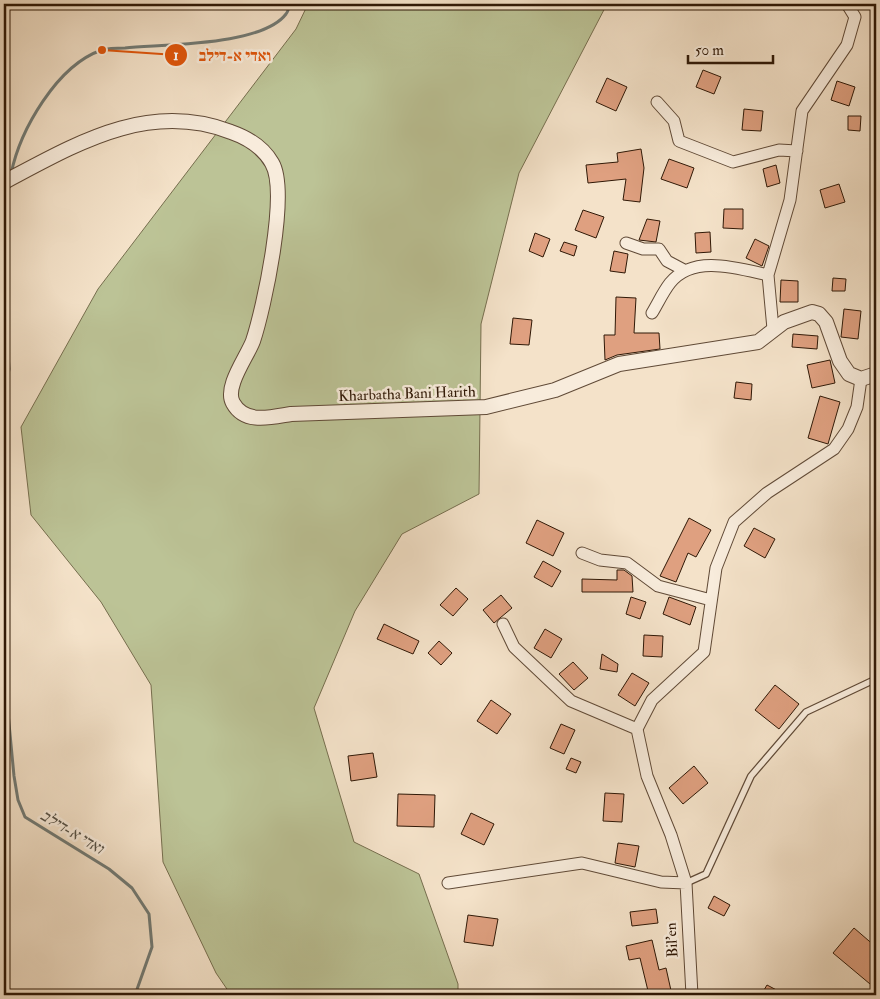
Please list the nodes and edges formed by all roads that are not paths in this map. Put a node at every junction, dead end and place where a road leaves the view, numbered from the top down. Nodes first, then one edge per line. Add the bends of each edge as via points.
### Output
1 (847, 4) edge
2 (657, 102) dead end
3 (797, 151) junction
4 (4, 182) edge
5 (626, 243) dead end
6 (684, 270) junction
7 (768, 275) junction
8 (652, 313) dead end
9 (773, 329) junction
10 (876, 374) edge
11 (861, 379) junction
12 (582, 553) dead end
13 (711, 600) junction
14 (503, 624) dead end
15 (876, 679) edge
16 (637, 729) junction
17 (448, 882) dead end
18 (686, 883) junction
19 (692, 995) edge

1 - 3 street via 855,17 847,45 802,111
2 - 3 street via 674,121 680,141 733,162 780,150
3 - 7 street via 790,200
4 - 9 street, Kharbatha Bani Harith via 107,131 153,121 200,123 246,138 261,149 273,164 278,178 276,233 261,312 252,342 230,391 232,402 247,417 486,407 555,390 619,364 747,346 758,342
5 - 6 street via 643,249 659,249 667,260
6 - 7 street via 720,264
6 - 8 street via 671,283
7 - 9 street
9 - 11 street via 801,314 819,314 826,322 840,361 849,374
10 - 11 street
11 - 13 street via 848,429 834,449 768,493 734,522 716,568
12 - 13 street via 600,560 627,563 658,586
13 - 16 street via 704,652 652,700
14 - 16 street via 514,647 571,701
15 - 18 lane via 806,712 751,776 706,874
16 - 18 street, Bil'en via 647,776
17 - 18 street via 582,863 661,882
18 - 19 street, Bil'en

